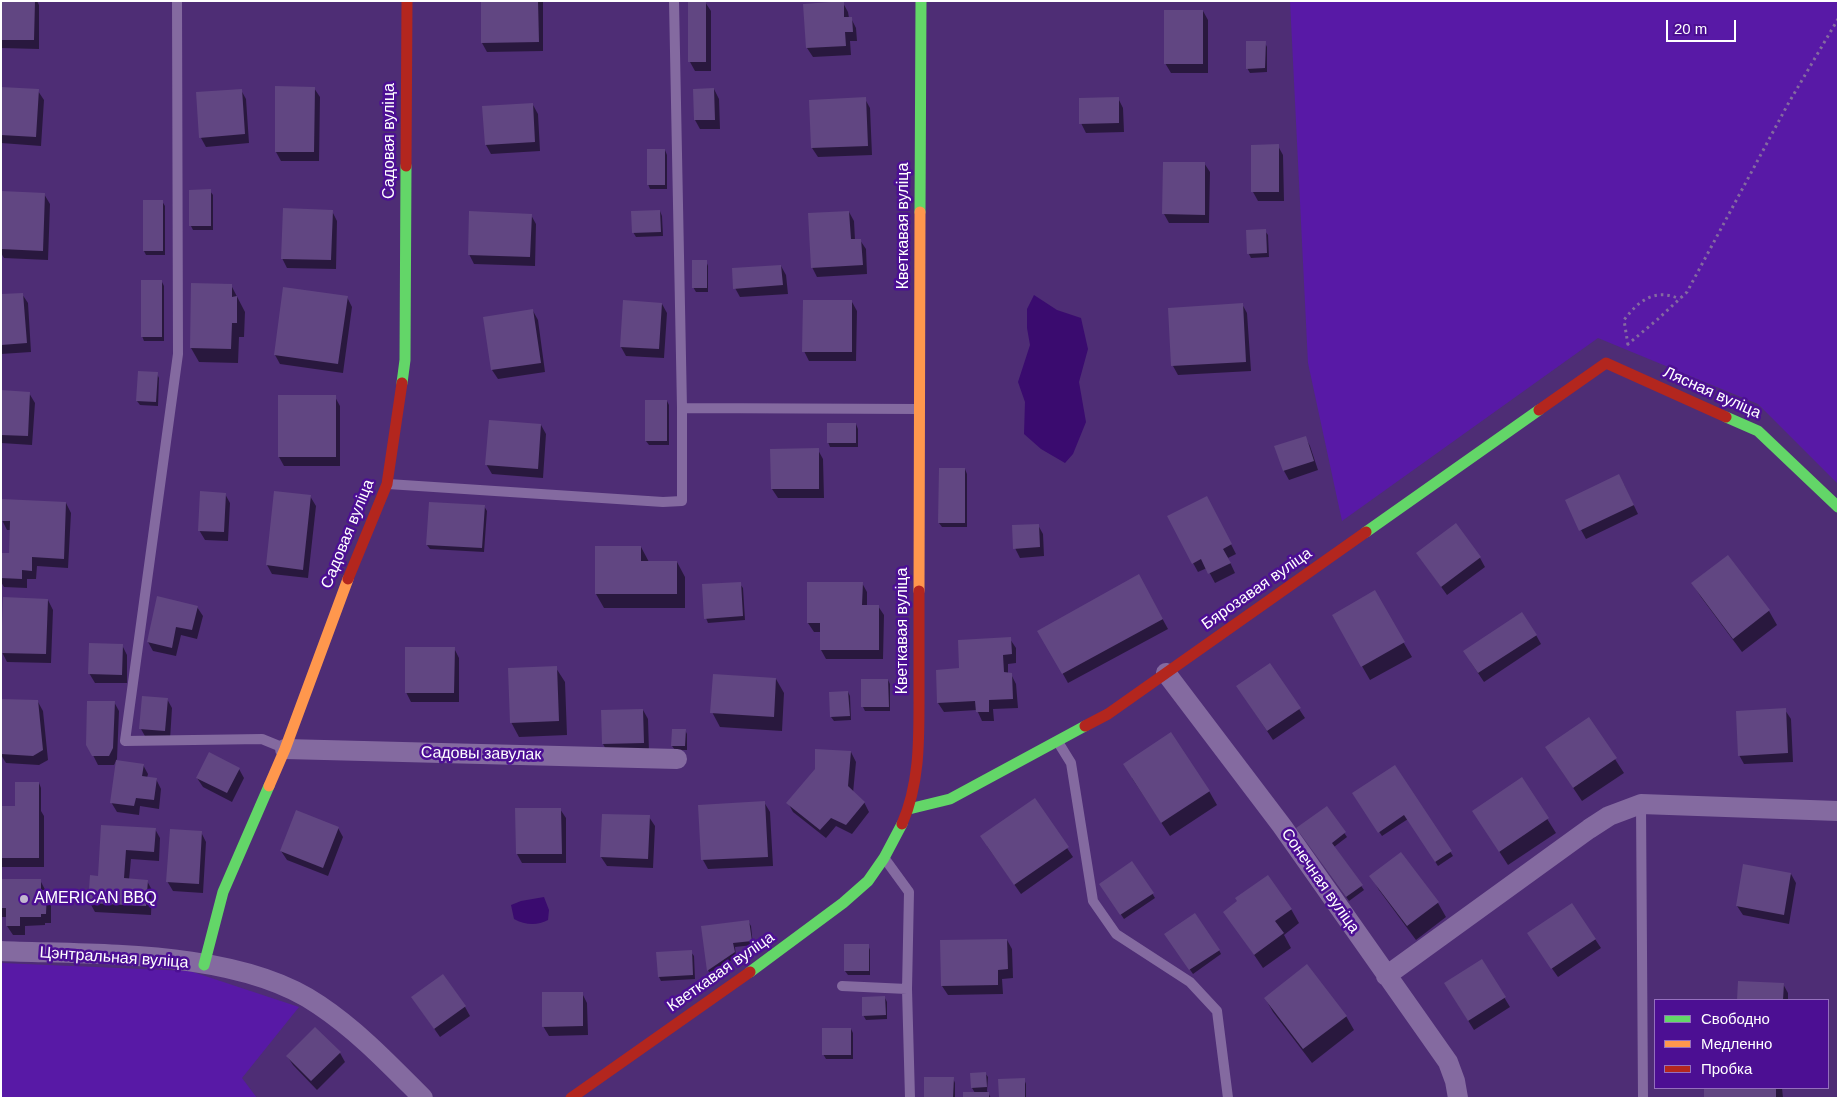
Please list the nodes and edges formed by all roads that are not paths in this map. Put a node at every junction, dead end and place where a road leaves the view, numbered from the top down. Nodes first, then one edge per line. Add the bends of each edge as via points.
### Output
1 (177, 1) edge
2 (407, 1) edge
3 (674, 1) edge
4 (921, 1) edge
5 (1606, 363) joint
6 (682, 408) junction
7 (919, 409) junction
8 (387, 484) junction
9 (1838, 507) edge
10 (1166, 673) junction
11 (1058, 741) junction
12 (285, 748) junction
13 (677, 759) dead end
14 (1641, 804) junction
15 (909, 809) junction
16 (1838, 811) edge
17 (884, 858) junction
18 (1, 951) edge
19 (204, 964) junction
20 (1386, 976) junction
21 (842, 986) dead end
22 (907, 989) junction
23 (424, 1098) edge
24 (572, 1098) edge
25 (910, 1098) edge
26 (1228, 1098) edge
27 (1458, 1098) edge
28 (1643, 1098) edge

1 - 12 lane via 178,354 125,741 262,739
2 - 8 street, Садовая вуліца via 405,360
3 - 6 lane
4 - 7 street, Кветкавая вуліца
5 - 9 street, Лясная вуліца via 1758,431
5 - 10 street, Бярозавая вуліца
6 - 7 lane
6 - 8 lane via 682,501
7 - 15 street, Кветкавая вуліца via 919,748
8 - 12 street, Садовая вуліца via 338,601
10 - 11 street, Бярозавая вуліца via 1108,714
10 - 20 street, Сонечная вуліца via 1282,826
11 - 15 street, Бярозавая вуліца via 950,799
11 - 26 lane via 1070,763 1093,901 1116,934 1190,982 1217,1011
12 - 13 street, Садовы завулак
12 - 19 street, Садовая вуліца via 223,892
14 - 16 street
14 - 20 street via 1609,816 1589,829
14 - 28 lane
15 - 17 street, Кветкавая вуліца
17 - 22 lane via 909,892
17 - 24 street, Кветкавая вуліца via 868,881 843,903
18 - 19 street, Цэнтральная вуліца via 167,958
19 - 23 street, Цэнтральная вуліца via 283,985 318,1004 363,1038
20 - 27 street, Сонечная вуліца via 1448,1062
21 - 22 lane
22 - 25 lane

